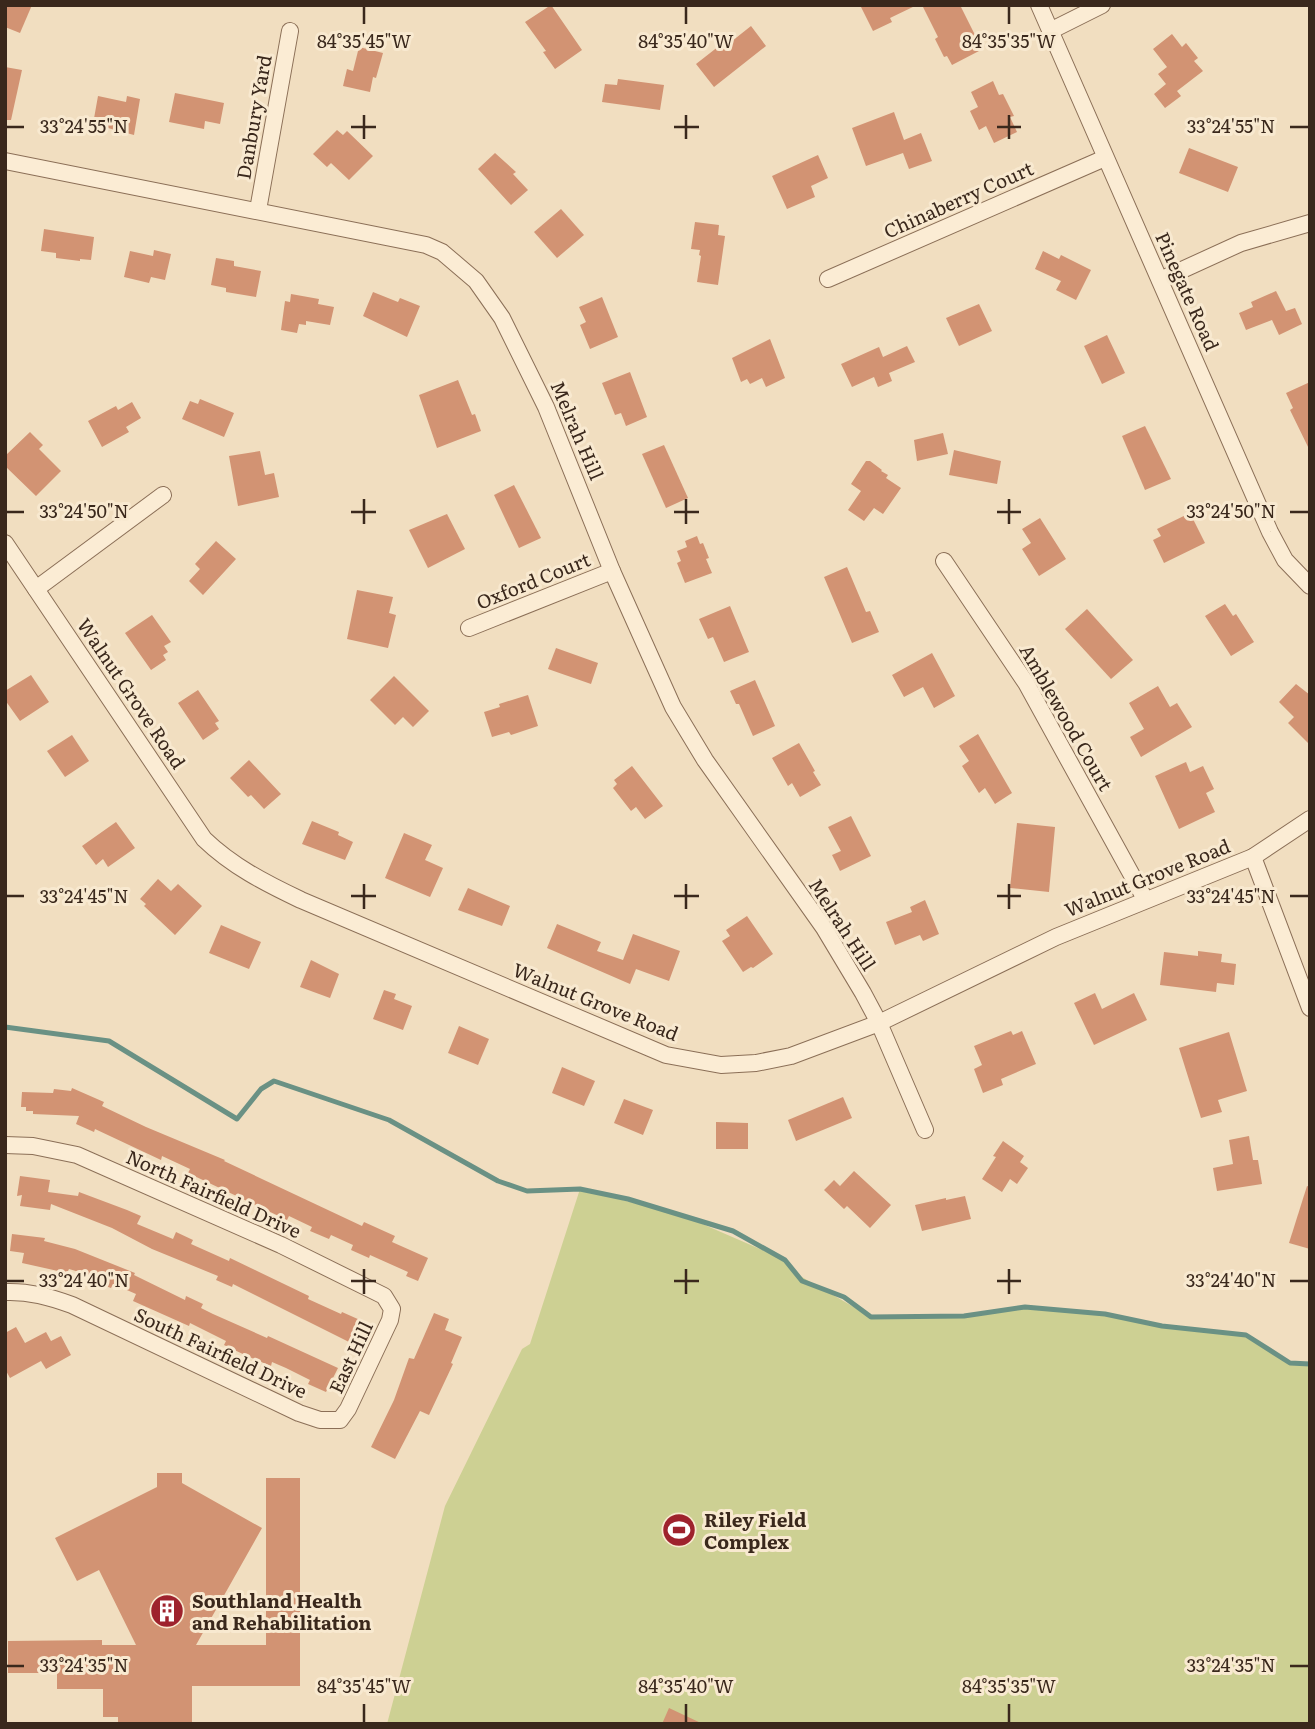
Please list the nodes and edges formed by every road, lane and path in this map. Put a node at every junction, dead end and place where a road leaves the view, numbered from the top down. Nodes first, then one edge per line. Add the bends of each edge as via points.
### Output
1 (1039, 5) edge
2 (1102, 5) edge
3 (290, 32) dead end
4 (1050, 32) junction
5 (1105, 158) junction
6 (5, 162) edge
7 (258, 210) junction
8 (1310, 223) edge
9 (828, 279) dead end
10 (1160, 280) junction
11 (163, 495) dead end
12 (5, 543) edge
13 (944, 561) dead end
14 (612, 571) junction
15 (1310, 586) edge
16 (36, 589) junction
17 (469, 628) dead end
18 (1310, 819) edge
19 (1254, 857) junction
20 (1145, 899) junction
21 (1310, 1008) edge
22 (879, 1023) junction
23 (925, 1130) dead end
24 (5, 1145) edge
25 (5, 1292) edge
26 (392, 1309) joint
27 (340, 1420) joint

1 - 4 street, Pinegate Road
2 - 4 street
3 - 7 street, Danbury Yard
4 - 5 street, Pinegate Road
5 - 9 street, Chinaberry Court
5 - 10 street, Pinegate Road
6 - 7 street, Melrah Hill
7 - 14 street, Melrah Hill via 426,245 442,252 476,281 527,366
8 - 10 street via 1241,243
10 - 15 street, Pinegate Road via 1270,532 1285,560
11 - 16 street
12 - 16 street, Walnut Grove Road
13 - 20 street, Amblewood Court via 1026,683
14 - 17 street, Oxford Court
14 - 22 street, Melrah Hill via 673,707 824,928
16 - 22 street, Walnut Grove Road via 204,839 239,868 271,886 666,1055 688,1060 721,1065 756,1063 791,1056
18 - 19 street, Walnut Grove Road
19 - 20 street, Walnut Grove Road
19 - 21 street
20 - 22 street, Walnut Grove Road
22 - 23 street, Melrah Hill
24 - 26 street, North Fairfield Drive via 67,1153 128,1176 384,1296
25 - 27 street, South Fairfield Drive via 32,1293 72,1305 299,1413
26 - 27 street, East Hill

